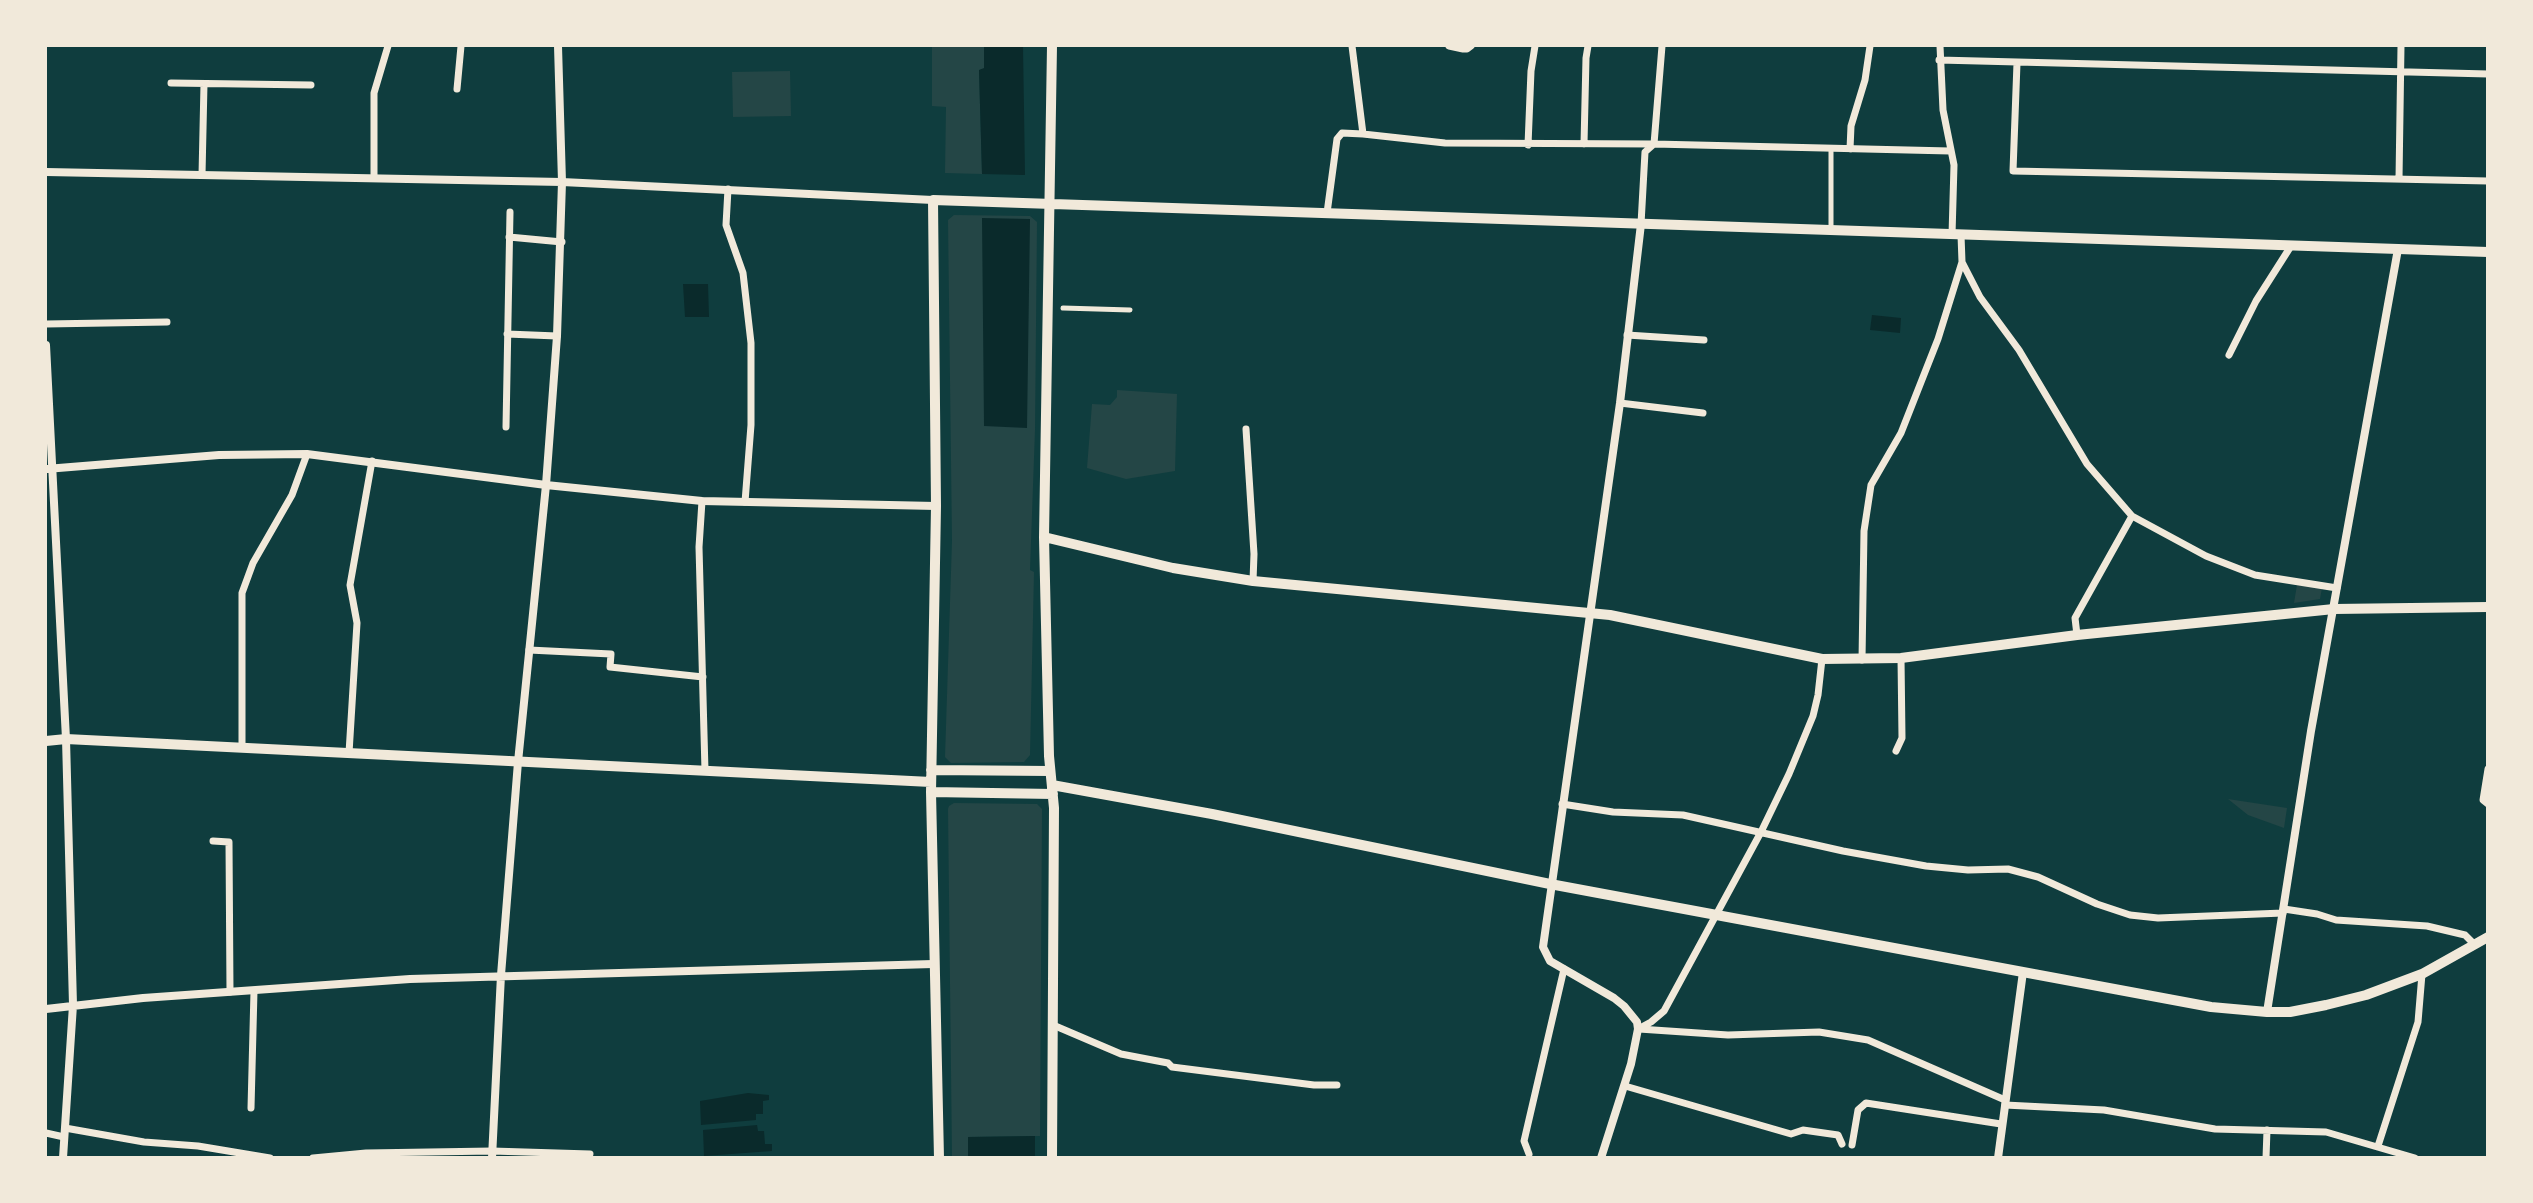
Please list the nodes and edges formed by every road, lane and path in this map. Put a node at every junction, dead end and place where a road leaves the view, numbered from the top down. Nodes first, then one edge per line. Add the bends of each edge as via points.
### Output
1 (388, 46) edge
2 (461, 46) edge
3 (558, 46) edge
4 (1052, 46) edge
5 (1352, 46) edge
6 (1449, 46) edge
7 (1471, 46) edge
8 (1535, 46) edge
9 (1588, 46) edge
10 (1662, 46) edge
11 (1870, 46) edge
12 (1940, 46) edge
13 (2401, 46) edge
14 (1940, 60) junction
15 (2017, 62) junction
16 (2401, 71) junction
17 (2487, 74) edge
18 (171, 83) dead end
19 (204, 84) junction
20 (311, 85) dead end
21 (457, 89) dead end
22 (1363, 134) junction
23 (1654, 144) junction
24 (1528, 145) junction
25 (1584, 145) junction
26 (1831, 149) junction
27 (1850, 149) junction
28 (1950, 151) junction
29 (46, 172) edge
30 (202, 175) junction
31 (374, 177) junction
32 (2399, 179) junction
33 (2487, 181) edge
34 (562, 182) junction
35 (727, 189) junction
36 (933, 200) junction
37 (1050, 203) junction
38 (510, 212) dead end
39 (1327, 213) junction
40 (1641, 224) junction
41 (1831, 230) junction
42 (1957, 235) junction
43 (509, 237) junction
44 (562, 242) junction
45 (2291, 246) junction
46 (2398, 249) junction
47 (2487, 252) edge
48 (1962, 262) junction
49 (1062, 308) dead end
50 (1130, 310) dead end
51 (167, 322) dead end
52 (46, 324) edge
53 (508, 334) junction
54 (1627, 335) junction
55 (557, 336) junction
56 (1704, 340) dead end
57 (46, 345) edge
58 (2229, 355) dead end
59 (1620, 403) junction
60 (1703, 413) dead end
61 (506, 427) dead end
62 (1246, 429) dead end
63 (307, 454) junction
64 (372, 461) junction
65 (49, 469) edge
66 (546, 485) junction
67 (702, 500) junction
68 (745, 502) junction
69 (936, 506) junction
70 (2132, 516) junction
71 (1044, 537) junction
72 (1253, 581) junction
73 (2337, 587) junction
74 (2487, 607) edge
75 (2334, 609) junction
76 (1591, 611) junction
77 (2077, 635) junction
78 (529, 650) junction
79 (1900, 658) junction
80 (1822, 659) junction
81 (1862, 660) junction
82 (703, 677) junction
83 (66, 739) junction
84 (46, 741) edge
85 (243, 748) junction
86 (1896, 751) dead end
87 (349, 753) junction
88 (518, 762) junction
89 (2487, 769) edge
90 (931, 770) junction
91 (705, 771) junction
92 (1050, 771) junction
93 (931, 787) junction
94 (1053, 789) junction
95 (1562, 804) junction
96 (2487, 804) edge
97 (1760, 832) junction
98 (213, 841) dead end
99 (1550, 884) junction
100 (2283, 911) junction
101 (1717, 915) junction
102 (2487, 937) edge
103 (2474, 944) junction
104 (933, 964) junction
105 (1564, 969) junction
106 (2024, 972) junction
107 (2422, 974) junction
108 (501, 975) junction
109 (254, 991) junction
110 (230, 992) junction
111 (73, 1005) junction
112 (46, 1009) edge
113 (2267, 1012) junction
114 (1053, 1025) junction
115 (1638, 1029) junction
116 (1337, 1085) dead end
117 (1625, 1086) junction
118 (2005, 1103) junction
119 (251, 1108) dead end
120 (2001, 1124) junction
121 (2267, 1130) junction
122 (65, 1132) junction
123 (46, 1133) edge
124 (1843, 1144) dead end
125 (1852, 1145) dead end
126 (2378, 1146) junction
127 (492, 1154) edge
128 (590, 1154) dead end
129 (1529, 1154) dead end
130 (63, 1157) edge
131 (270, 1157) edge
132 (313, 1157) edge
133 (939, 1157) edge
134 (1052, 1157) edge
135 (1601, 1157) edge
136 (1998, 1157) edge
137 (2266, 1157) edge
138 (2416, 1157) edge

1 - 31 street via 374,93
2 - 21 street
3 - 34 street
4 - 37 main road
5 - 22 street
6 - 7 street
8 - 24 street
9 - 25 street
10 - 23 street
11 - 27 street
12 - 14 street
13 - 16 street
14 - 15 street
14 - 28 street
15 - 16 street
15 - 32 street via 2013,171
16 - 17 street
16 - 32 street
18 - 19 street
19 - 20 street
19 - 30 street
22 - 24 street via 1445,143
22 - 39 street via 1342,133 1337,139
23 - 25 street
23 - 26 street
23 - 40 street via 1645,152
24 - 25 street
26 - 27 street
26 - 41 street
27 - 28 street
28 - 42 street
29 - 30 street
30 - 31 street
31 - 34 street
32 - 33 street
34 - 35 street
34 - 44 street
35 - 36 street
35 - 68 street via 726,225 743,273 751,343
36 - 37 main road
36 - 69 main road
37 - 39 main road
37 - 71 main road
38 - 43 street
39 - 40 main road
40 - 41 main road
40 - 54 street
41 - 42 main road
42 - 45 main road
42 - 48 street
43 - 44 street
43 - 53 street
44 - 55 street
45 - 46 main road
45 - 58 street
46 - 47 main road
46 - 73 street
48 - 70 street via 2087,464
48 - 81 street via 1901,433 1871,485 1864,531
49 - 50 street
51 - 52 street
53 - 55 street
53 - 61 street
54 - 56 street
54 - 59 street
55 - 66 street
57 - 65 street
59 - 60 street
59 - 76 street
62 - 72 street
63 - 64 street
63 - 65 street via 219,455
63 - 85 street via 292,495 253,563 242,593
64 - 66 street
64 - 87 street via 350,585 357,623
65 - 83 street
66 - 67 street
66 - 78 street
67 - 68 street
67 - 82 street
68 - 69 street
69 - 90 main road
70 - 73 street via 2206,556 2255,575
70 - 77 street via 2075,618
71 - 72 main road via 1173,568
71 - 92 main road
72 - 76 main road
73 - 75 street
74 - 75 main road
75 - 77 main road
75 - 100 street
76 - 80 main road
76 - 95 street
77 - 79 main road
78 - 82 street via 611,654 610,667
78 - 88 street
79 - 81 main road
79 - 86 street via 1902,738
80 - 81 main road
80 - 97 street via 1813,716
82 - 91 street
83 - 84 main road
83 - 85 main road
83 - 111 street
85 - 87 main road
87 - 88 main road
88 - 91 main road
88 - 108 street
89 - 96 street via 2483,800
90 - 92 main road
90 - 93 main road
91 - 93 main road
92 - 94 main road
93 - 94 main road
93 - 104 main road
94 - 99 main road via 1212,814
94 - 114 main road
95 - 97 street via 1684,816
95 - 99 street
97 - 100 street via 1926,866 2007,869 2130,915 2158,918
97 - 101 street
98 - 110 street via 229,842
99 - 101 main road
99 - 105 street via 1543,947 1549,961
100 - 103 street via 2427,926 2465,935
100 - 113 street
101 - 106 main road
101 - 115 street via 1664,1010
102 - 103 main road
103 - 107 main road
104 - 108 street
104 - 133 main road
105 - 115 street via 1624,1006
105 - 129 street via 1524,1141
106 - 113 main road via 2211,1007
106 - 118 street
107 - 113 main road via 2326,1005
107 - 126 street via 2418,1022
108 - 109 street
108 - 127 street
109 - 110 street
109 - 119 street
110 - 111 street
111 - 112 street
111 - 122 street
114 - 116 street via 1121,1054 1172,1067
114 - 134 main road
115 - 117 street
115 - 118 street via 1728,1035 1819,1032 1868,1040
117 - 124 street via 1791,1134 1803,1130 1838,1135
117 - 135 street
118 - 120 street
118 - 121 street via 2104,1110 2215,1129
120 - 125 street via 1866,1103 1858,1110
120 - 136 street
121 - 126 street via 2326,1132
121 - 137 street
122 - 123 street
122 - 130 street
122 - 131 street
126 - 138 street
127 - 128 street
127 - 132 street

